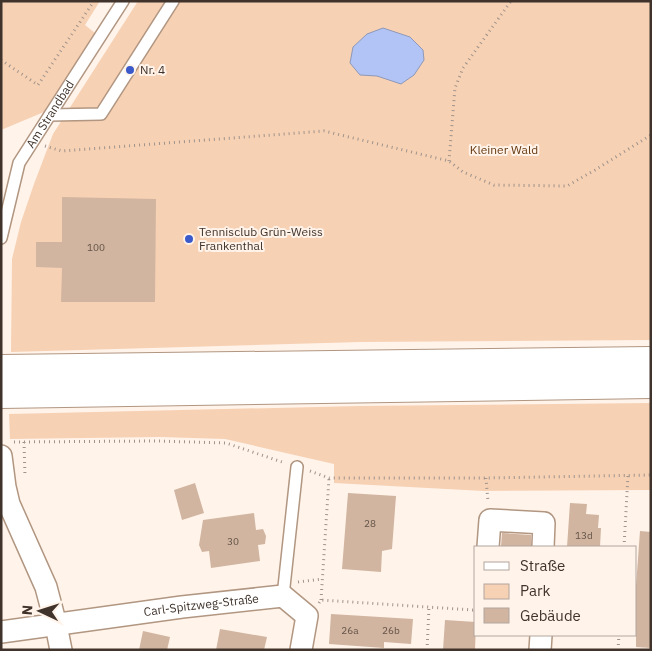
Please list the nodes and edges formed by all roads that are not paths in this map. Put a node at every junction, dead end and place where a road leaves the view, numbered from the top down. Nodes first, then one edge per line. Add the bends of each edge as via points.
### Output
1 (123, 1) edge
2 (173, 1) edge
3 (50, 115) junction
4 (1, 238) edge
5 (651, 361) edge
6 (8, 381) edge
7 (651, 384) edge
8 (1, 456) edge
9 (296, 467) road end
10 (488, 546) edge
11 (543, 546) edge
12 (283, 596) junction
13 (56, 625) junction
14 (1, 632) edge
15 (541, 636) edge
16 (61, 650) edge
17 (301, 650) edge
18 (540, 650) edge

1 - 3 lane, Am Strandbad
2 - 3 lane via 101,114
3 - 4 lane, Am Strandbad via 19,163
5 - 6 highway
6 - 7 highway
8 - 13 street via 9,504 46,587
9 - 12 lane
10 - 11 street via 490,520 544,523
12 - 13 street, Carl-Spitzweg-Straße
12 - 17 street via 307,616
13 - 14 street
13 - 16 street
15 - 18 street

